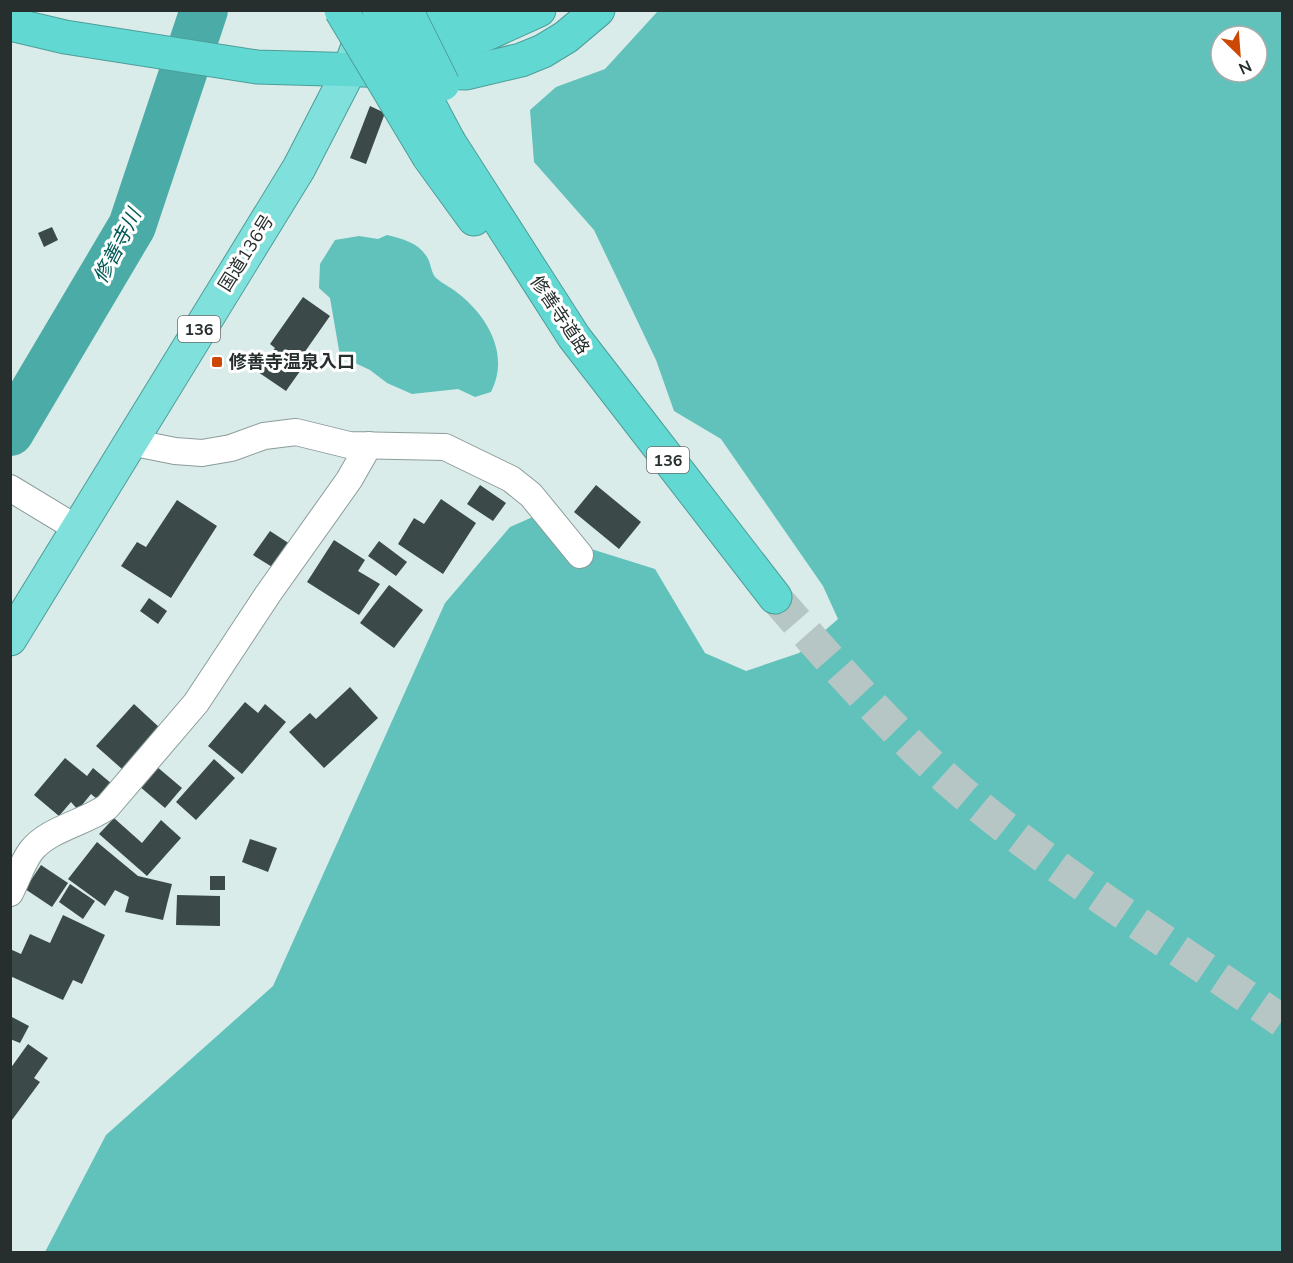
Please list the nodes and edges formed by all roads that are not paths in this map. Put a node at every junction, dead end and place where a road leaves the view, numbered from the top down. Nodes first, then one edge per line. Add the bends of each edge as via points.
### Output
1 (38, 10) edge
2 (340, 10) edge
3 (369, 10) edge
4 (379, 10) edge
5 (406, 10) edge
6 (434, 10) edge
7 (537, 10) edge
8 (598, 10) edge
9 (10, 24) edge
10 (143, 42) junction
11 (349, 71) junction
12 (448, 144) junction
13 (130, 442) junction
14 (369, 446) junction
15 (10, 488) edge
16 (705, 506) junction
17 (66, 521) junction
18 (579, 555) dead end
19 (775, 597) tunnel mouth
20 (10, 639) edge
21 (10, 894) edge

1 - 10 highway
2 - 12 highway, bridge
3 - 11 highway, 国道136号 / 136
4 - 12 highway, 修善寺道路 / 136, bridge
5 - 12 highway, bridge
6 - 7 highway via 448,21 464,24
7 - 11 highway via 484,34
8 - 11 highway via 543,51 493,68 466,73
9 - 10 highway via 65,37
10 - 11 highway
11 - 13 highway, 国道136号 / 136 via 299,168
12 - 16 highway, 修善寺道路 / 136 via 574,337
12 - 16 highway via 513,217 578,322
13 - 14 street via 202,453 264,436 296,432 333,443
13 - 17 highway, 国道136号 / 136
14 - 18 street via 445,447 511,479 531,495
14 - 21 street via 350,480 196,703 107,807 38,843
15 - 17 street
16 - 19 highway, 修善寺道路 / 136
17 - 20 highway, 国道136号 / 136

